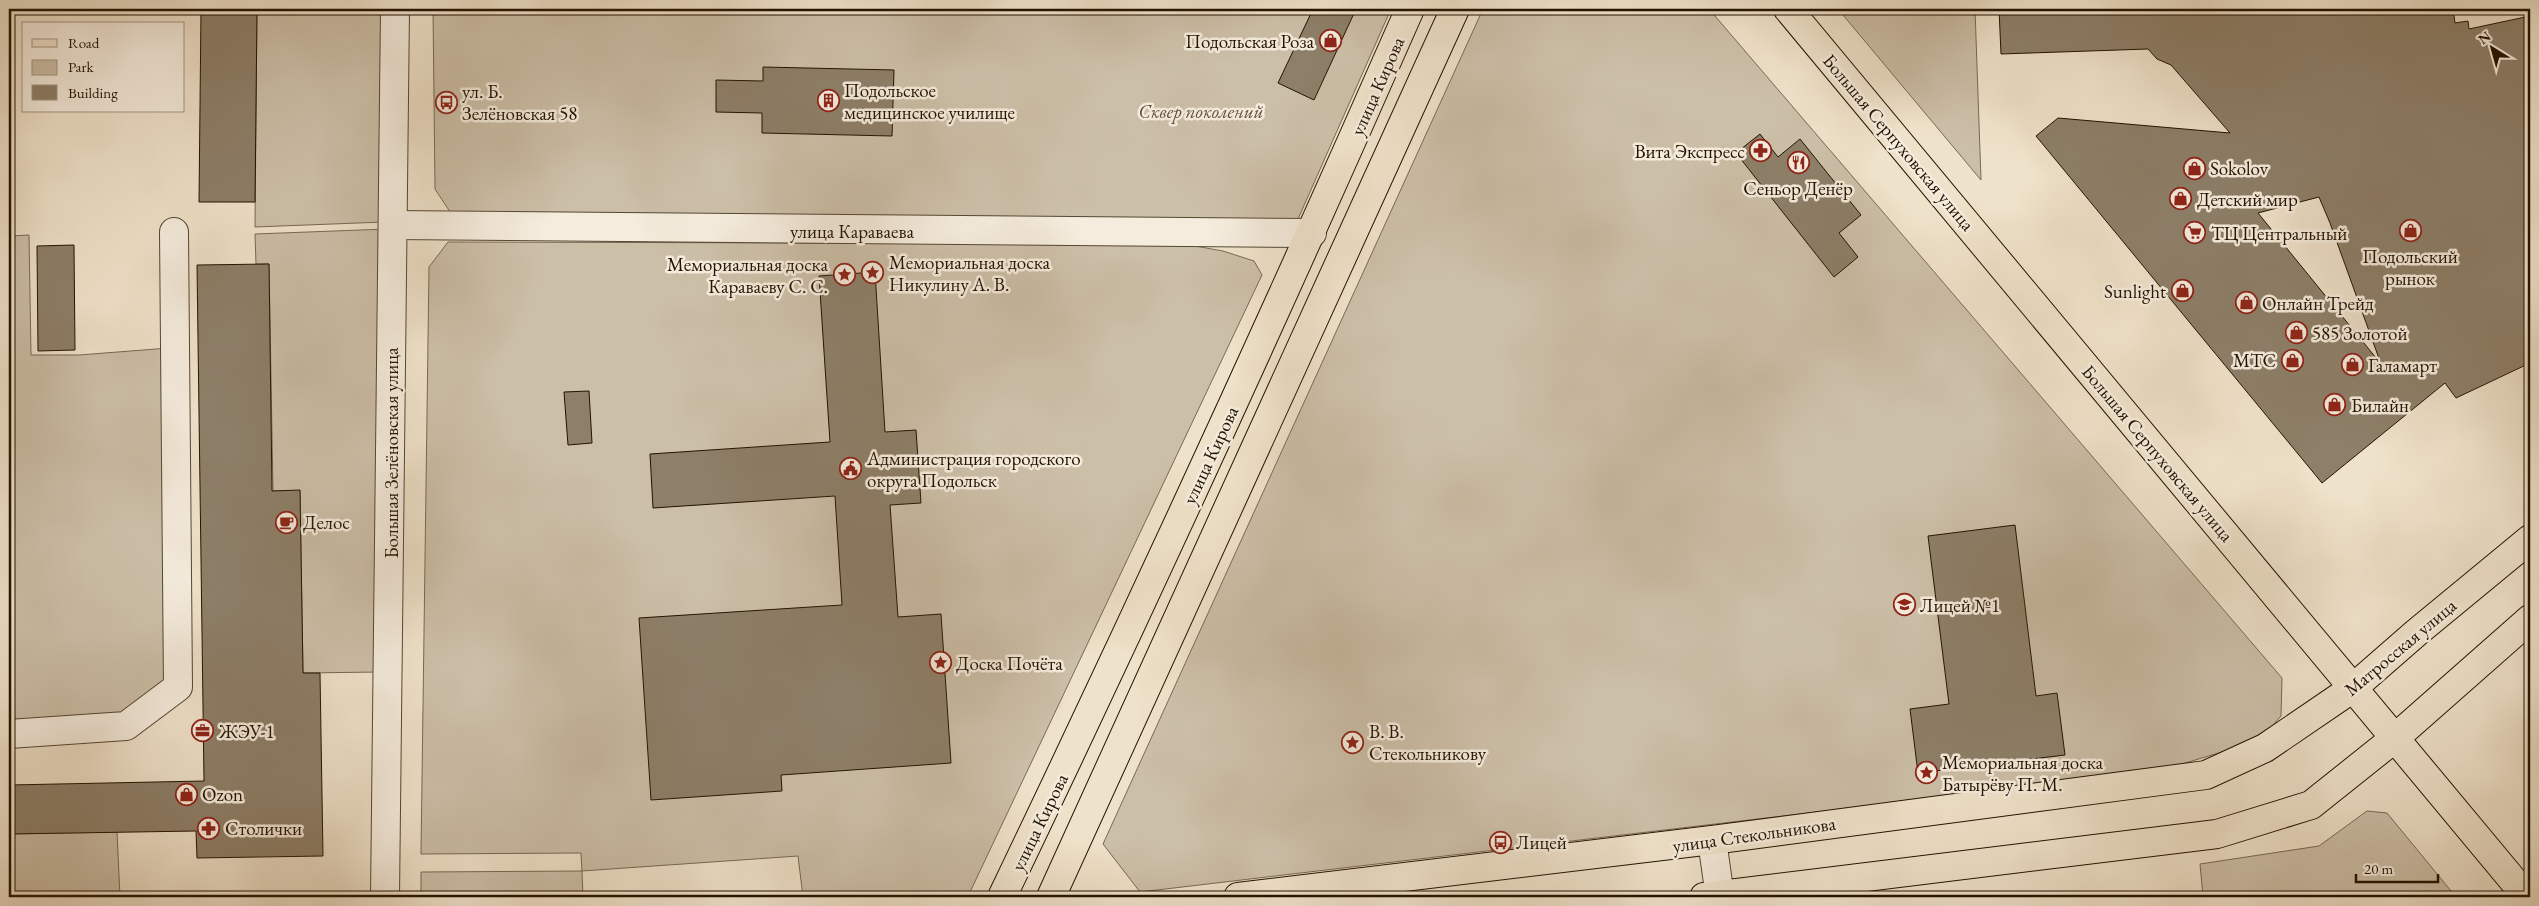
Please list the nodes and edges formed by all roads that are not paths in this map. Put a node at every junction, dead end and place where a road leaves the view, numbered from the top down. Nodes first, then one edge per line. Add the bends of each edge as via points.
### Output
1 (395, 9) edge
2 (1410, 9) edge
3 (1455, 9) edge
4 (1788, 9) edge
5 (393, 225) junction
6 (174, 232) dead end
7 (1312, 234) junction
8 (2530, 539) edge
9 (2530, 619) edge
10 (2353, 688) junction
11 (9, 734) edge
12 (2395, 738) junction
13 (2265, 748) joint
14 (1712, 840) junction
15 (385, 897) edge
16 (1002, 897) edge
17 (1051, 897) edge
18 (1238, 897) edge
19 (1715, 897) edge
20 (2527, 897) edge

1 - 5 street, Большая Зелёновская улица
2 - 7 main road, улица Кирова
3 - 17 main road, улица Кирова
4 - 10 main road, Большая Серпуховская улица
5 - 7 street, улица Караваева
5 - 15 street, Большая Зелёновская улица
6 - 11 street via 178,687 126,726
7 - 16 main road, улица Кирова via 1112,669
8 - 10 main road, Матросская улица
9 - 12 main road
10 - 12 main road, Большая Серпуховская улица
10 - 13 main road, Матросская улица
12 - 19 main road via 2312,805 2217,834
12 - 20 main road, Большая Серпуховская улица
13 - 14 main road, улица Стекольникова via 2206,775
14 - 18 main road, улица Стекольникова
14 - 19 street

